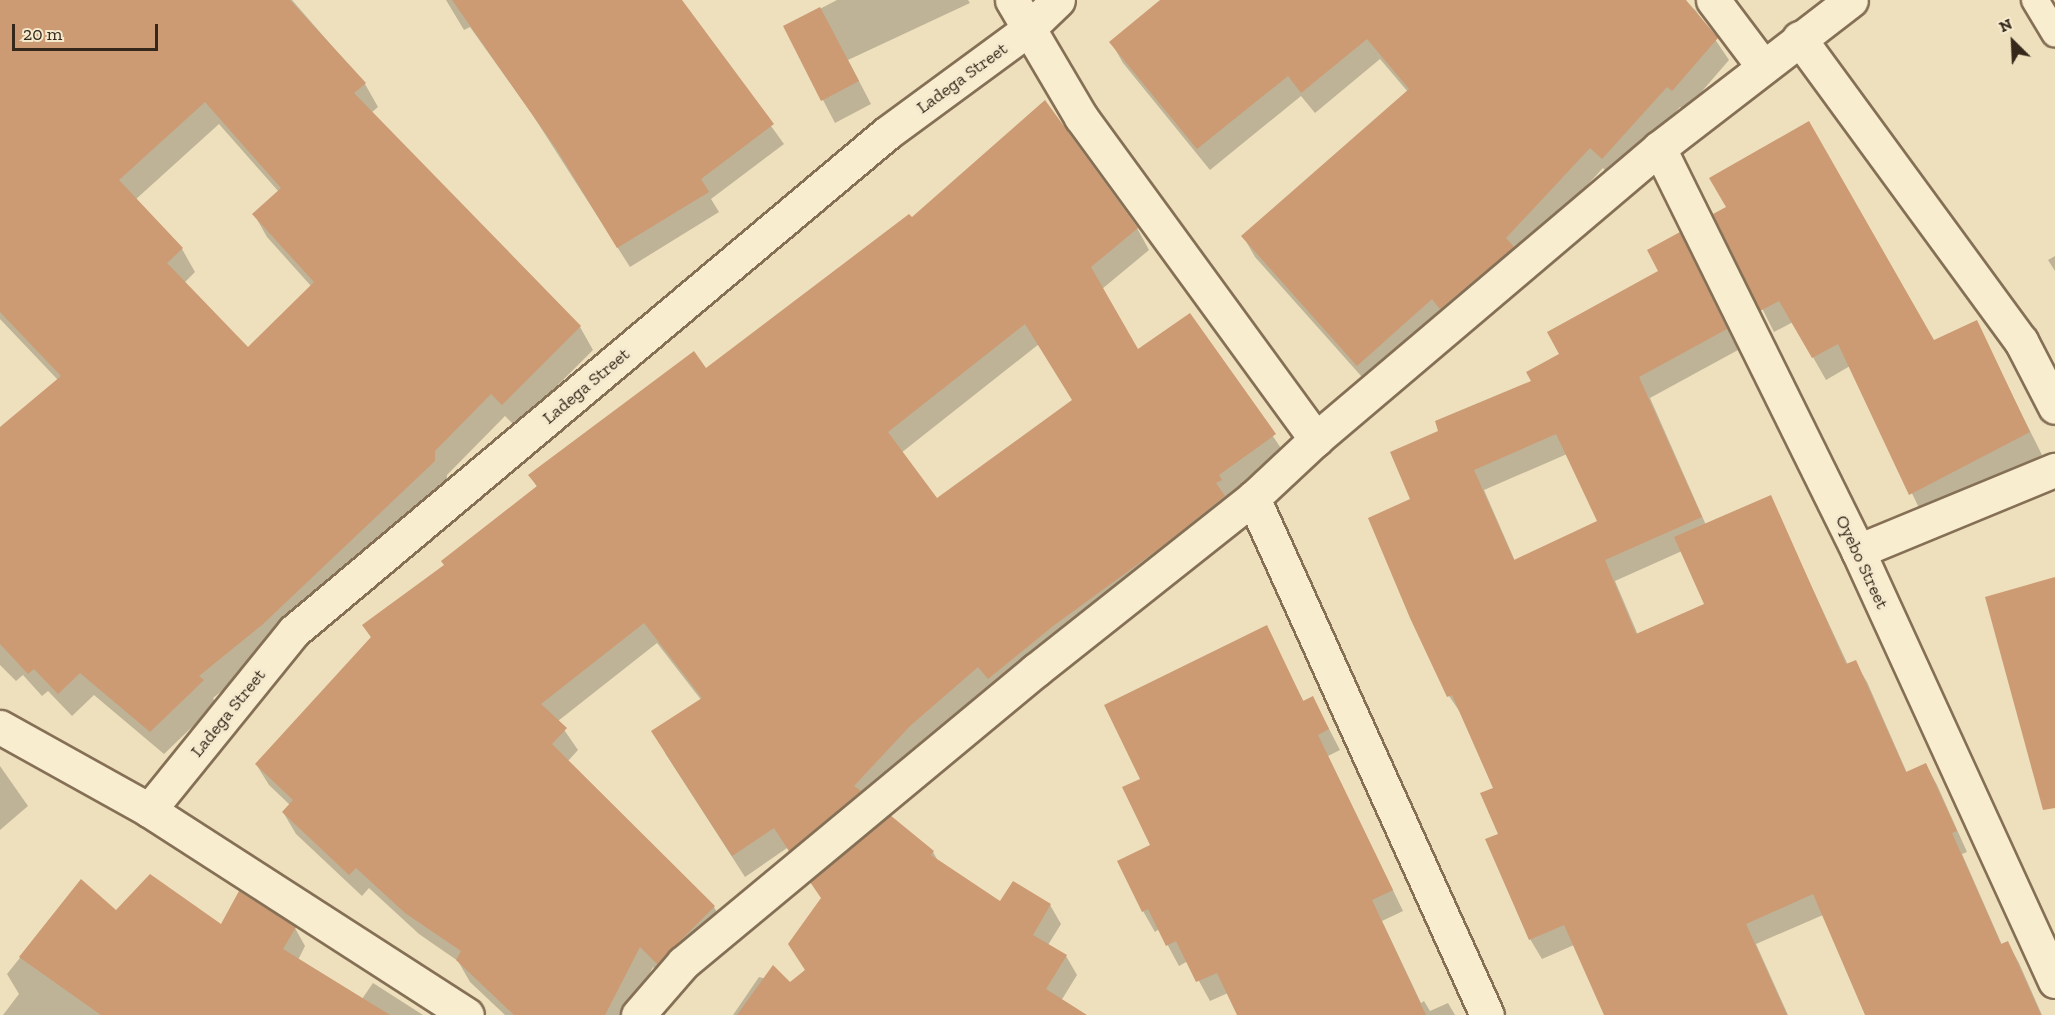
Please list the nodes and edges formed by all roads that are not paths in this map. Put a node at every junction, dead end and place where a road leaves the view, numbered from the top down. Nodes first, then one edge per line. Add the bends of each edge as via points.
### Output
1 (1012, 0) edge
2 (1058, 0) edge
3 (1713, 0) edge
4 (1851, 0) edge
5 (2036, 0) edge
6 (1027, 30) junction
7 (2055, 33) edge
8 (1799, 38) junction
9 (1762, 66) junction
10 (1659, 148) junction
11 (2055, 407) edge
12 (1316, 440) junction
13 (2055, 470) edge
14 (1253, 498) junction
15 (1858, 551) junction
16 (0, 727) edge
17 (149, 810) junction
18 (2055, 981) edge
19 (467, 1015) edge
20 (638, 1015) edge
21 (1487, 1015) edge

1 - 6 street
2 - 6 street, Ladega Street
3 - 9 street
4 - 8 street
5 - 7 lane
6 - 12 street via 1081,117
6 - 17 street, Ladega Street via 887,133 294,631
8 - 9 street
8 - 11 street via 2021,341
9 - 10 street
10 - 12 street
10 - 15 street, Oyebo Street
12 - 14 street
13 - 15 street
14 - 20 street via 1036,670 683,963
14 - 21 street
15 - 18 street, Oyebo Street
16 - 17 street
17 - 19 street

